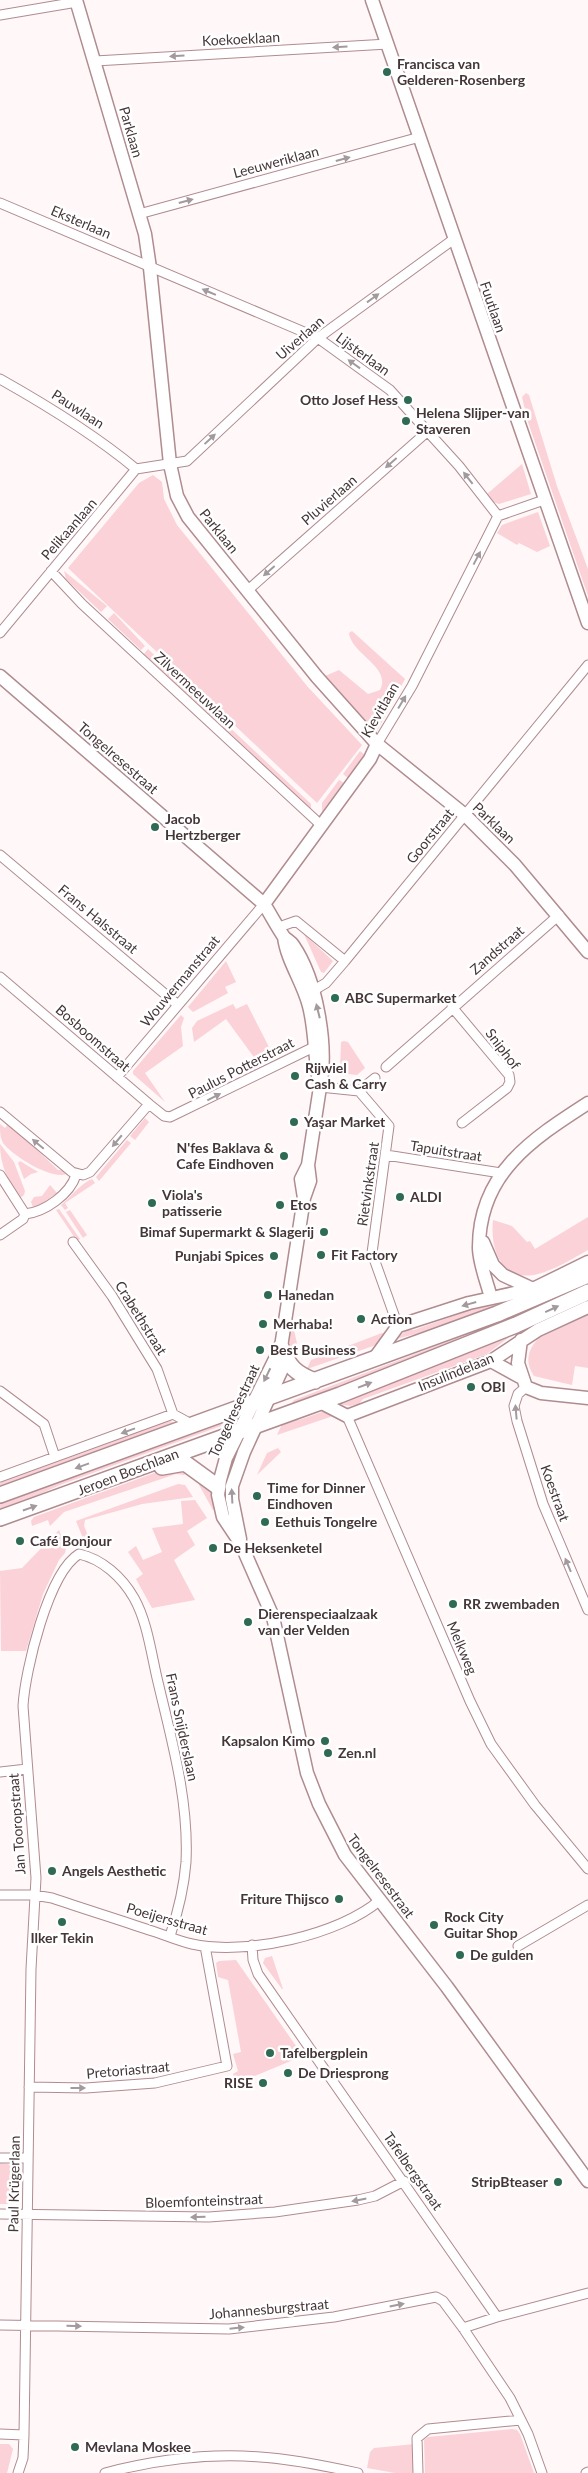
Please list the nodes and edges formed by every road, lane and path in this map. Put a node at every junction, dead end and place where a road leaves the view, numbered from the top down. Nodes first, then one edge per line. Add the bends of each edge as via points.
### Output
1 (372, 0) edge
2 (77, 1) edge
3 (0, 15) edge
4 (388, 44) junction
5 (95, 61) junction
6 (420, 137) junction
7 (0, 202) edge
8 (139, 214) junction
9 (454, 239) junction
10 (150, 268) junction
11 (318, 338) junction
12 (0, 378) edge
13 (428, 431) junction
14 (170, 464) junction
15 (136, 469) junction
16 (544, 500) junction
17 (498, 516) junction
18 (50, 571) junction
19 (248, 590) junction
20 (588, 623) edge
21 (0, 633) edge
22 (588, 665) edge
23 (0, 676) edge
24 (377, 744) junction
25 (465, 815) junction
26 (322, 826) junction
27 (0, 855) edge
28 (264, 904) junction
29 (559, 914) junction
30 (281, 932) junction
31 (588, 952) edge
32 (345, 961) junction
33 (0, 976) edge
34 (309, 993) junction
35 (178, 1005) junction
36 (452, 1007) junction
37 (319, 1045) junction
38 (386, 1066) dead end
39 (117, 1077) junction
40 (375, 1078) dead end
41 (320, 1087) junction
42 (359, 1091) junction
43 (588, 1103) edge
44 (148, 1104) junction
45 (0, 1112) edge
46 (170, 1118) joint
47 (462, 1123) dead end
48 (386, 1155) junction
49 (76, 1174) junction
50 (501, 1174) junction
51 (0, 1175) edge
52 (25, 1214) junction
53 (0, 1236) edge
54 (480, 1238) junction
55 (73, 1242) dead end
56 (588, 1262) edge
57 (588, 1275) edge
58 (533, 1289) junction
59 (588, 1292) edge
60 (491, 1298) junction
61 (588, 1307) edge
62 (398, 1326) junction
63 (521, 1340) junction
64 (281, 1347) junction
65 (374, 1360) junction
66 (491, 1361) junction
67 (315, 1381) junction
68 (524, 1382) junction
69 (0, 1391) edge
70 (270, 1398) junction
71 (588, 1398) edge
72 (320, 1402) junction
73 (254, 1404) junction
74 (174, 1414) junction
75 (347, 1416) junction
76 (194, 1425) junction
77 (255, 1426) junction
78 (239, 1432) junction
79 (55, 1458) junction
80 (146, 1464) junction
81 (0, 1477) edge
82 (218, 1487) junction
83 (0, 1495) edge
84 (0, 1518) edge
85 (241, 1544) junction
86 (79, 1554) joint
87 (588, 1610) edge
88 (27, 1770) junction
89 (0, 1772) edge
90 (588, 1869) edge
91 (0, 1895) edge
92 (34, 1895) junction
93 (380, 1900) junction
94 (588, 1905) edge
95 (170, 1936) junction
96 (252, 1945) junction
97 (205, 1946) junction
98 (518, 1946) dead end
99 (29, 2087) junction
100 (0, 2158) edge
101 (28, 2158) junction
102 (588, 2181) edge
103 (404, 2182) junction
104 (0, 2214) edge
105 (27, 2216) junction
106 (588, 2293) edge
107 (497, 2317) junction
108 (0, 2325) edge
109 (26, 2326) junction
110 (463, 2328) junction
111 (522, 2420) junction
112 (0, 2434) edge
113 (24, 2435) junction
114 (18, 2473) edge
115 (105, 2473) edge
116 (358, 2473) edge
117 (418, 2473) edge
118 (542, 2473) edge

1 - 4 street, Fuutlaan
2 - 3 street
2 - 5 street, Parklaan
4 -> 5 street, Koekoeklaan
4 - 6 street, Fuutlaan
5 - 8 street, Parklaan
8 -> 6 street, Leeuweriklaan
6 - 9 street, Fuutlaan
7 - 10 street, Eksterlaan
8 - 10 street, Parklaan
11 -> 9 street, Uiverlaan
9 - 16 street, Fuutlaan
11 -> 10 street, Lijsterlaan
10 - 14 street, Parklaan
13 -> 11 street, Lijsterlaan via 390,390
14 -> 11 street, Uiverlaan via 187,460
12 - 15 street, Pauwlaan via 59,412
17 -> 13 street, Lijsterlaan
13 -> 19 street, Pluvierlaan
14 - 15 street
14 - 19 street, Parklaan via 177,496 188,517
15 - 18 street, Pelikaanlaan
16 - 17 street
16 - 20 street, Fuutlaan
24 -> 17 street, Kievitlaan via 412,686
18 - 21 street, Pelikaanlaan
18 - 26 street, Zilvermeeuwlaan
19 - 24 street, Parklaan via 317,677
22 - 25 street, Goorstraat
23 - 28 street, Tongelresestraat
24 - 25 street, Parklaan
24 - 26 street, Kievitlaan via 370,759
25 - 29 street, Parklaan
25 - 32 street, Goorstraat
26 - 28 street, Kievitlaan
27 - 35 street, Frans Halsstraat
28 - 30 street, Tongelresestraat
28 - 35 street, Wouwermanstraat
29 - 31 street, Parklaan
29 - 36 street, Zandstraat
30 - 32 street via 296,921
30 - 34 street, Tongelresestraat
32 - 34 street, Goorstraat via 326,983
33 - 39 street, Bosboomstraat
34 - 37 street, Tongelresestraat
35 - 39 street, Wouwermanstraat
36 - 38 street, Zandstraat
36 - 47 street, Sniphof via 509,1075 510,1082 507,1088
37 - 41 street, Tongelresestraat
46 -> 37 street, Paulus Potterstraat
39 - 44 street, Bosboomstraat
40 - 42 street
41 - 42 street
41 - 64 street, Tongelresestraat via 308,1165 310,1181 304,1198
42 - 48 street, Rietvinkstraat via 389,1126
43 - 50 street via 526,1145
44 - 46 street, Bosboomstraat
44 -> 49 street via 90,1172
49 -> 45 street
48 - 50 street, Tapuitstraat
48 - 62 street, Rietvinkstraat via 372,1253
49 - 52 street via 70,1188 37,1213
50 - 54 street via 484,1210
51 - 52 street
52 - 53 street
54 - 58 street via 493,1266 503,1276
54 - 60 street via 479,1250
55 - 74 street, Crabethstraat via 112,1296 156,1369
56 - 58 street
57 - 65 main road via 528,1302
58 - 60 street
72 -> 59 main road, Insulindelaan via 516,1325
60 -> 62 street
61 - 63 street, Insulindelaan
62 - 65 street
63 - 66 street, Insulindelaan
63 - 68 street via 518,1363
64 - 67 main road via 288,1365 297,1374
64 - 70 street, Tongelresestraat via 283,1367
64 -> 73 street, Tongelresestraat
65 - 67 main road
66 - 68 street
66 - 75 street, Insulindelaan
67 - 70 main road
68 - 71 street via 541,1392
87 -> 68 street, Koestraat via 543,1504 517,1421 514,1406
69 - 79 street via 44,1424
70 - 73 main road
70 - 77 street, Tongelresestraat
72 - 75 street
72 - 77 main road, Insulindelaan
73 - 76 main road, Jeroen Boschlaan
73 - 78 street, Tongelresestraat
74 - 76 street
74 -> 79 street
75 - 90 street, Melkweg via 491,1744
76 -> 83 main road, Jeroen Boschlaan
77 - 78 main road, Jeroen Boschlaan
85 -> 77 street, Tongelresestraat via 232,1486
78 - 80 main road, Jeroen Boschlaan
78 - 82 street, Tongelresestraat via 226,1458
79 - 81 street
80 - 82 main road via 160,1468 185,1463
84 -> 80 main road, Jeroen Boschlaan
82 - 85 street, Tongelresestraat via 223,1517
85 - 93 street, Tongelresestraat via 273,1616 308,1773 319,1804 345,1855
86 - 88 street, Jan Tooropstraat via 72,1558 51,1596 32,1650 23,1706
86 - 95 street, Frans Snijderslaan via 104,1565 127,1588 140,1610 147,1634 175,1755 184,1812 186,1862 181,1904
88 - 89 street
88 - 92 street, Jan Tooropstraat via 36,1878
91 - 92 street, Poeijersstraat
92 - 95 street, Poeijersstraat
92 - 99 street, Paul Krügerlaan
93 - 96 street, Poeijersstraat via 344,1923 295,1938
93 - 102 street, Tongelresestraat
94 - 98 street
95 - 97 street, Poeijersstraat
96 - 97 street, Poeijersstraat
96 - 103 street, Tafelbergstraat via 258,1974
99 -> 97 street, Pretoriastraat via 86,2088 154,2083 227,2066
99 - 101 street, Paul Krügerlaan
100 - 101 street
101 - 105 street, Paul Krügerlaan
103 -> 105 street, Bloemfonteinstraat via 358,2200 250,2215
103 - 107 street, Tafelbergstraat
104 - 105 street, Bloemfonteinstraat
105 - 109 street, Paul Krügerlaan
106 - 107 street
107 - 110 street
108 - 109 street, Johannesburgstraat
109 -> 110 street, Johannesburgstraat via 228,2328 334,2317 436,2297 443,2301
109 - 113 street, Paul Krügerlaan
110 - 111 street
111 - 117 street via 428,2429 418,2438
111 - 118 street
112 - 113 street
113 - 114 street, Paul Krügerlaan
115 - 116 street via 162,2461 242,2456 286,2459

